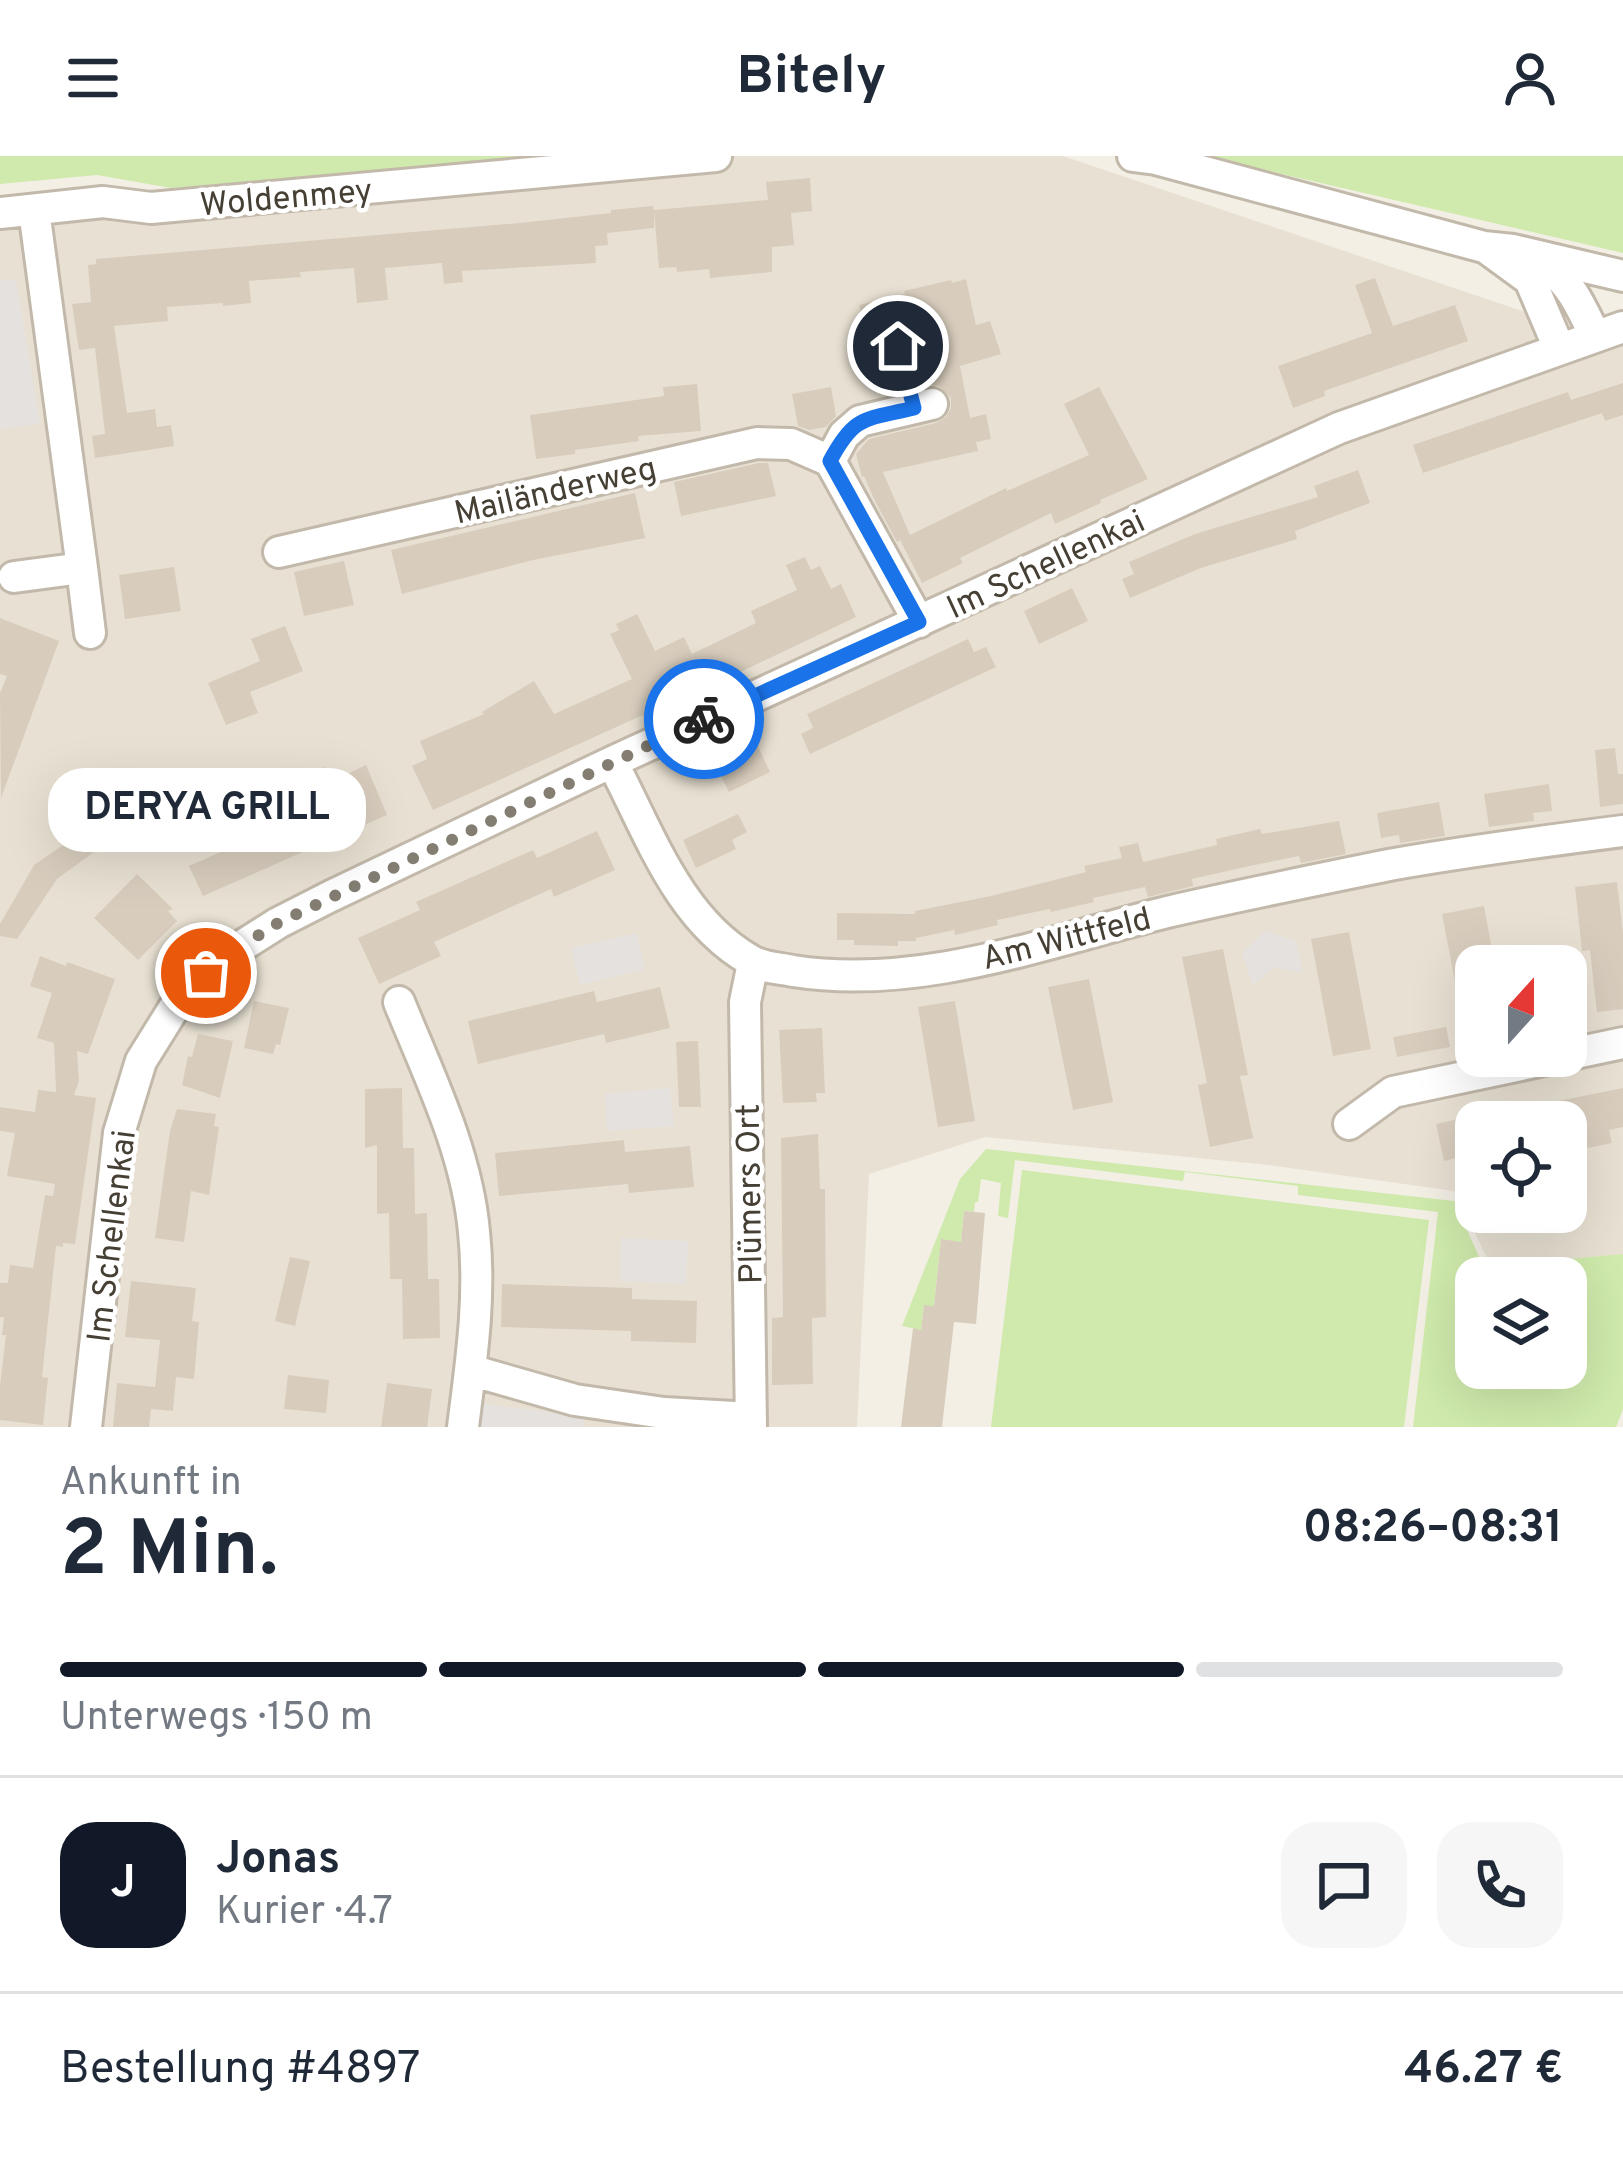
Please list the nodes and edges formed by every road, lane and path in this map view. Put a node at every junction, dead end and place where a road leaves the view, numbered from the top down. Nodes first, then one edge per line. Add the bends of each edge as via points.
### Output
1 (716, 156) edge
2 (1132, 156) edge
3 (34, 210) junction
4 (0, 213) edge
5 (1484, 247) junction
6 (1535, 256) junction
7 (1623, 276) edge
8 (1609, 332) edge
9 (922, 340) dead end
10 (1558, 348) junction
11 (830, 461) junction
12 (279, 552) dead end
13 (82, 568) junction
14 (14, 578) dead end
15 (919, 622) junction
16 (90, 633) dead end
17 (612, 762) junction
18 (1623, 831) edge
19 (753, 963) junction
20 (399, 1002) dead end
21 (1623, 1043) edge
22 (1587, 1051) edge
23 (1467, 1077) edge
24 (1349, 1124) dead end
25 (470, 1370) junction
26 (751, 1422) edge
27 (86, 1427) edge
28 (463, 1427) edge

1 - 3 street, Woldenmey via 151,208 103,202
2 - 5 street
3 - 4 street, Woldenmey
3 - 13 street
5 - 6 street
5 - 10 street via 1530,280
6 - 7 street
6 - 8 street
8 - 10 street, Im Schellenkai
9 - 11 street via 898,346 923,406 860,422
10 - 15 street, Im Schellenkai via 1339,428
11 - 12 street, Mailänderweg via 791,444 757,443
11 - 15 street
13 - 14 street
13 - 16 street
15 - 17 street, Im Schellenkai
17 - 19 street, Am Wittfeld via 696,916
17 - 27 street, Im Schellenkai via 278,923 184,992 141,1061 119,1133
18 - 19 street, Am Wittfeld via 1393,865 889,974
19 - 26 street, Plümers Ort via 745,1002
20 - 25 street via 444,1111 470,1207
21 - 22 street
23 - 24 street via 1393,1093
25 - 26 street via 575,1400
25 - 28 street

